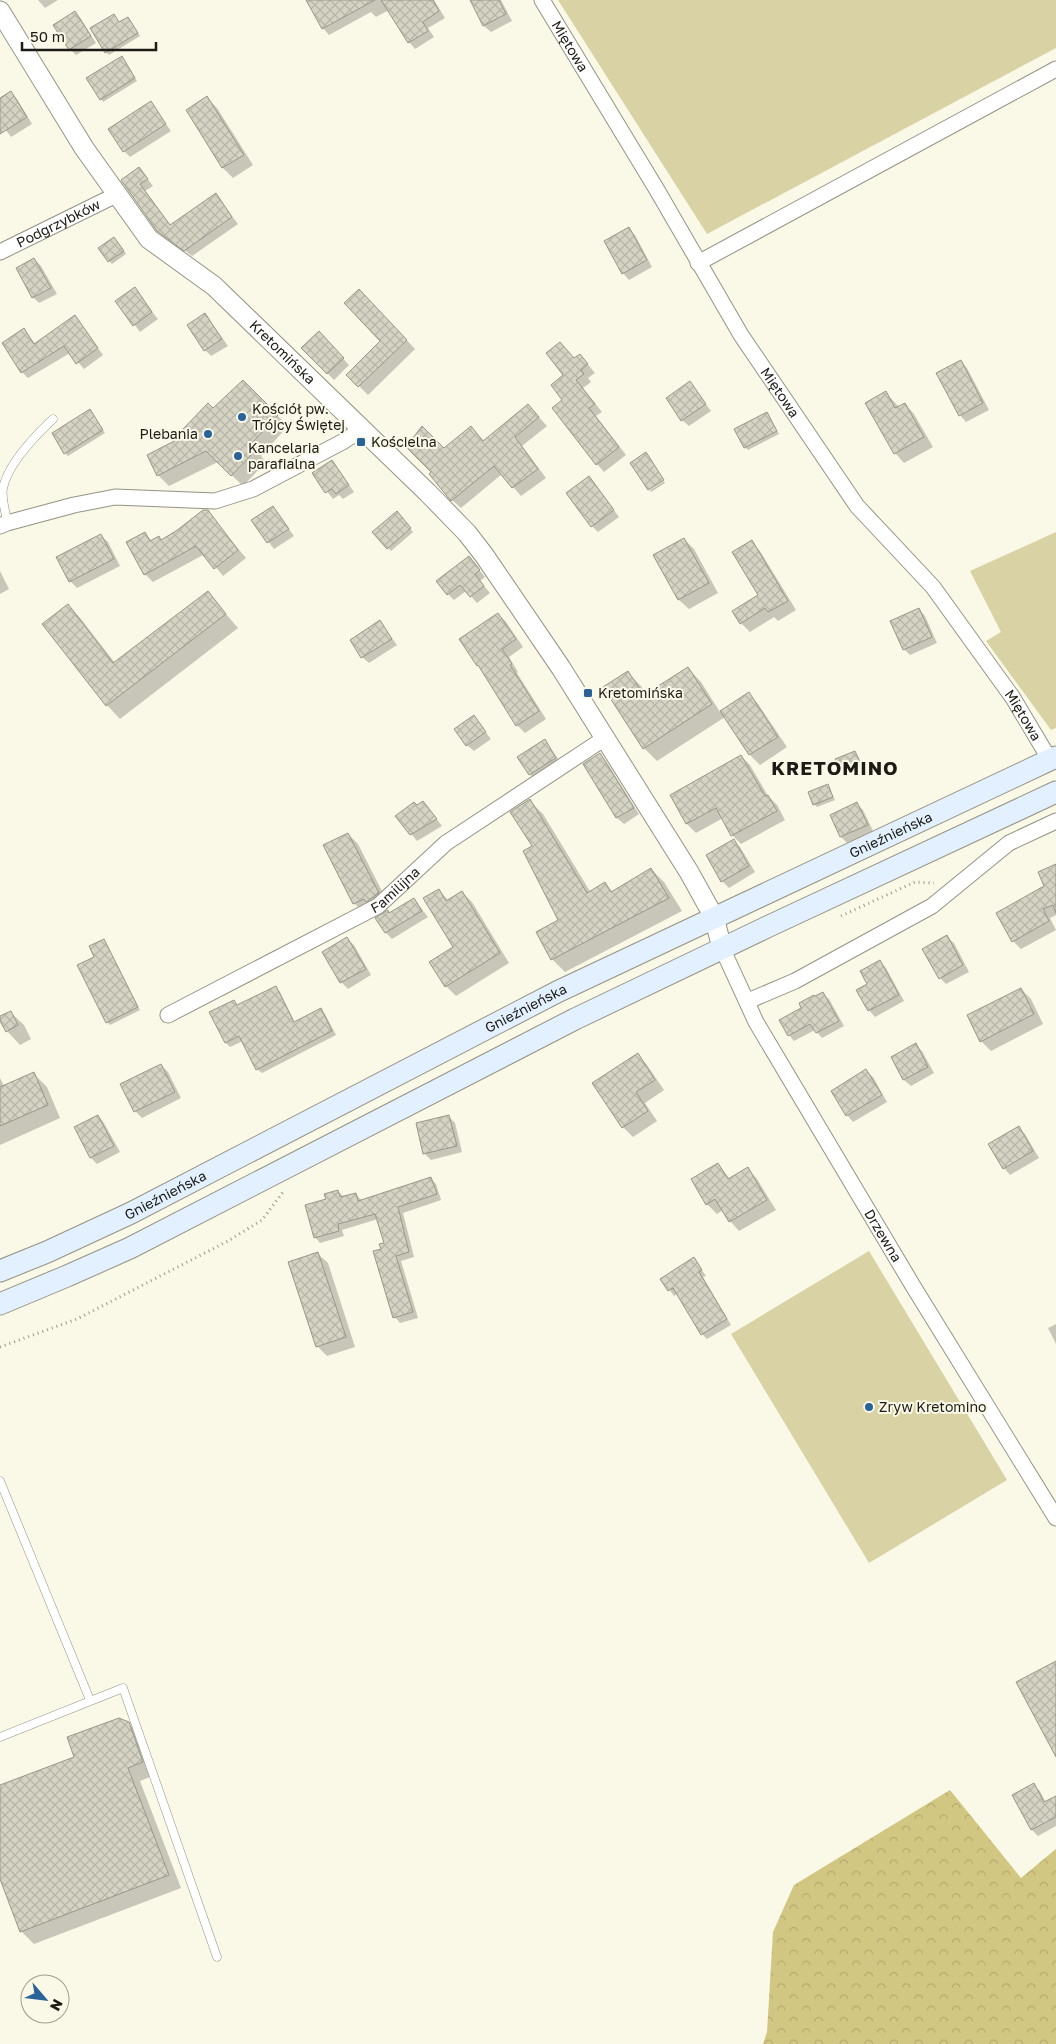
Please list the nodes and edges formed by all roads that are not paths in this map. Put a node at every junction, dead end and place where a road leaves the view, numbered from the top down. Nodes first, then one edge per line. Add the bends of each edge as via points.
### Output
1 (542, 0) edge
2 (0, 11) edge
3 (1056, 69) edge
4 (116, 195) junction
5 (0, 252) edge
6 (698, 263) junction
7 (53, 420) dead end
8 (362, 428) junction
9 (4, 524) edge
10 (605, 738) junction
11 (1053, 759) edge
12 (1056, 792) edge
13 (1056, 821) edge
14 (714, 917) junction
15 (722, 948) junction
16 (748, 1001) junction
17 (168, 1015) dead end
18 (0, 1271) edge
19 (0, 1304) edge
20 (0, 1481) edge
21 (1056, 1518) edge
22 (90, 1700) junction
23 (0, 1737) edge
24 (217, 1957) dead end

1 - 6 street, Miętowa
2 - 4 street, Kretomińska
3 - 6 street
4 - 5 street, Podgrzybków
4 - 8 street, Kretomińska via 149,238 214,286
6 - 11 street, Miętowa via 741,335 857,506 933,587
7 - 9 lane via 24,450 10,472 3,488
8 - 9 street via 254,489 215,501 115,498 74,505
8 - 10 street, Kretomińska via 480,550 562,668
10 - 14 street, Kretomińska
10 - 17 street, Familijna via 446,842 378,906
11 - 14 main road, Gnieźnieńska
12 - 15 main road
13 - 16 street via 1009,843 932,906 809,974
14 - 15 street, Kretomińska
14 - 18 main road, Gnieźnieńska via 488,1027 131,1213
15 - 16 street, Drzewna
15 - 19 main road via 532,1040 130,1248
16 - 21 street, Drzewna via 756,1022 913,1286
20 - 22 lane
22 - 23 lane
22 - 24 lane via 123,1688

